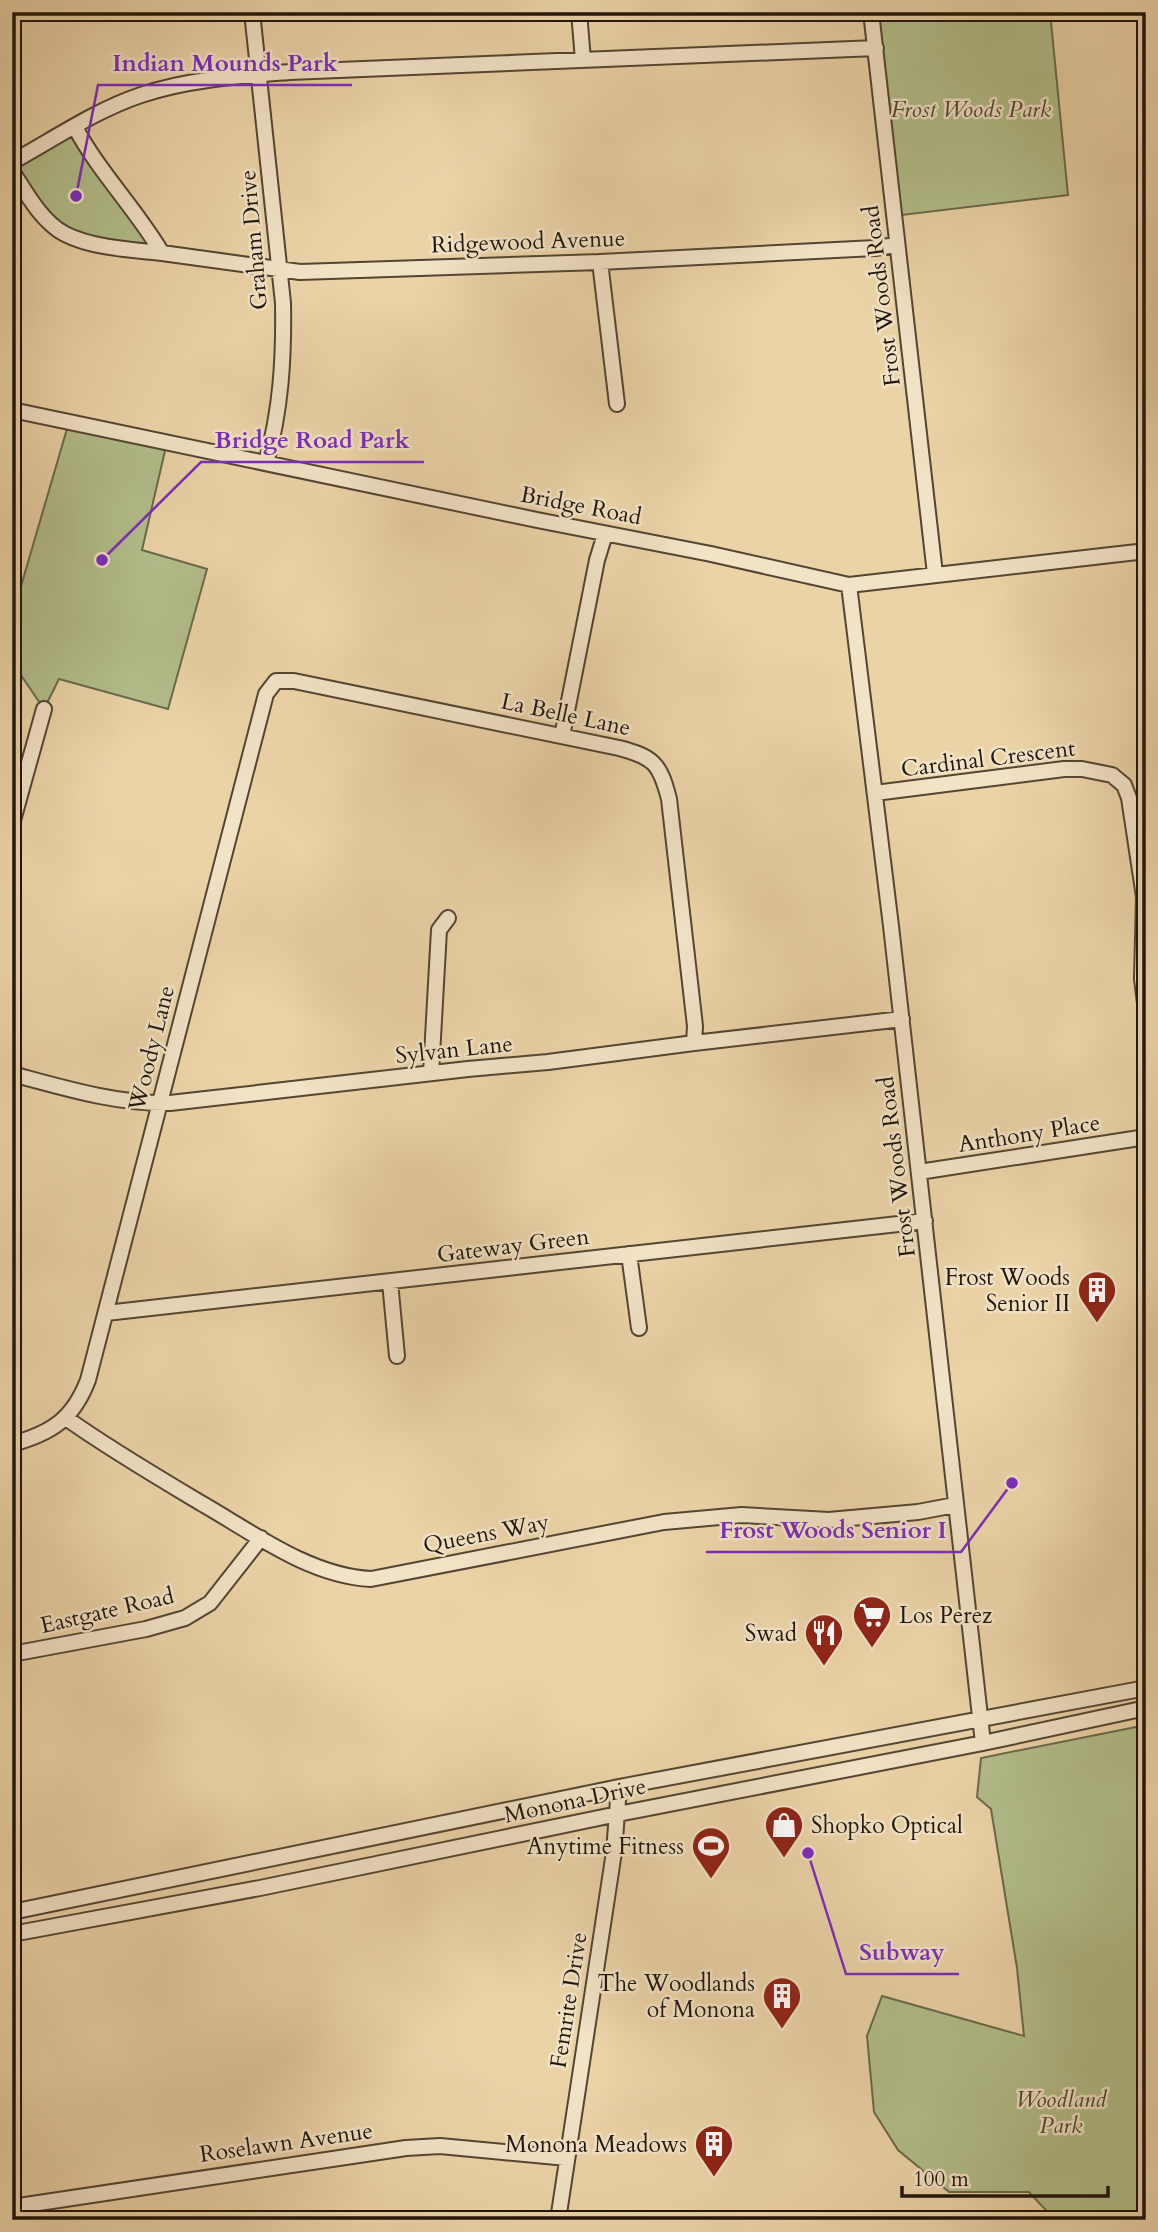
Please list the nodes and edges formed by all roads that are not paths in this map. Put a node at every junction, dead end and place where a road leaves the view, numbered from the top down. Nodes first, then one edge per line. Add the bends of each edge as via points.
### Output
1 (252, 12) edge
2 (579, 12) edge
3 (871, 12) edge
4 (876, 48) junction
5 (583, 60) junction
6 (259, 74) junction
7 (75, 127) junction
8 (12, 162) edge
9 (12, 172) edge
10 (897, 245) junction
11 (162, 253) junction
12 (600, 262) junction
13 (281, 271) junction
14 (617, 404) dead end
15 (12, 410) edge
16 (266, 463) junction
17 (605, 534) junction
18 (1146, 551) edge
19 (935, 574) junction
20 (849, 585) junction
21 (272, 686) joint
22 (44, 709) dead end
23 (562, 736) junction
24 (876, 793) junction
25 (12, 824) edge
26 (448, 918) dead end
27 (1146, 1012) edge
28 (902, 1019) junction
29 (694, 1043) junction
30 (431, 1073) junction
31 (12, 1074) edge
32 (161, 1103) junction
33 (1146, 1137) edge
34 (919, 1172) junction
35 (925, 1221) junction
36 (629, 1254) junction
37 (390, 1282) junction
38 (106, 1314) junction
39 (639, 1328) dead end
40 (397, 1356) dead end
41 (66, 1418) junction
42 (12, 1444) edge
43 (955, 1505) junction
44 (261, 1538) junction
45 (12, 1654) edge
46 (1146, 1688) edge
47 (1146, 1708) edge
48 (980, 1720) junction
49 (983, 1743) junction
50 (619, 1787) junction
51 (618, 1814) junction
52 (12, 1912) edge
53 (12, 1934) edge
54 (567, 2158) junction
55 (12, 2207) edge
56 (558, 2220) edge

1 - 6 street, Graham Drive
2 - 5 street
3 - 4 street, Frost Woods Road
4 - 5 street
4 - 10 street, Frost Woods Road
5 - 6 street
6 - 7 street via 176,85 138,96
6 - 13 street, Graham Drive
7 - 8 street
7 - 11 street
9 - 11 street, Ridgewood Avenue via 39,211 67,235
10 - 12 street, Ridgewood Avenue
10 - 19 street, Frost Woods Road
11 - 13 street, Ridgewood Avenue
12 - 13 street, Ridgewood Avenue
12 - 14 street
13 - 16 street, Graham Drive via 281,397
15 - 16 street, Bridge Road
16 - 17 street, Bridge Road
17 - 20 street, Bridge Road
17 - 23 street
18 - 19 street, Bridge Road
19 - 20 street, Bridge Road
20 - 24 street, Frost Woods Road
21 - 23 street, La Belle Lane via 276,681 294,681
21 - 32 street, Woody Lane via 266,694
22 - 25 street
23 - 29 street, La Belle Lane via 642,754 661,773 669,799
24 - 27 street, Cardinal Crescent via 1064,769 1112,775 1124,785 1129,798 1144,897
24 - 28 street, Frost Woods Road
26 - 30 street via 439,930
28 - 29 street, Sylvan Lane
28 - 34 street, Frost Woods Road
29 - 30 street, Sylvan Lane
30 - 32 street, Sylvan Lane
31 - 32 street, Sylvan Lane via 119,1100
32 - 38 street, Woody Lane
33 - 34 street, Anthony Place
34 - 35 street, Frost Woods Road
35 - 36 street, Gateway Green
35 - 43 street, Frost Woods Road
36 - 37 street, Gateway Green
36 - 39 street
37 - 38 street, Gateway Green
37 - 40 street
38 - 41 street, Woody Lane via 89,1380
41 - 42 street via 49,1431
41 - 44 street, Queens Way via 108,1448
43 - 44 street, Queens Way via 829,1520 741,1515 664,1522 370,1578 321,1569
43 - 48 street, Frost Woods Road
44 - 45 street, Eastgate Road via 210,1603 185,1618
46 - 48 street, Monona Drive
47 - 49 street, Monona Drive
48 - 49 street, Frost Woods Road
48 - 50 street, Monona Drive
49 - 51 street, Monona Drive
50 - 51 street, Femrite Drive
50 - 52 street, Monona Drive
51 - 53 street, Monona Drive
51 - 54 street, Femrite Drive
54 - 55 street, Roselawn Avenue via 440,2146 406,2148
54 - 56 street, Femrite Drive

